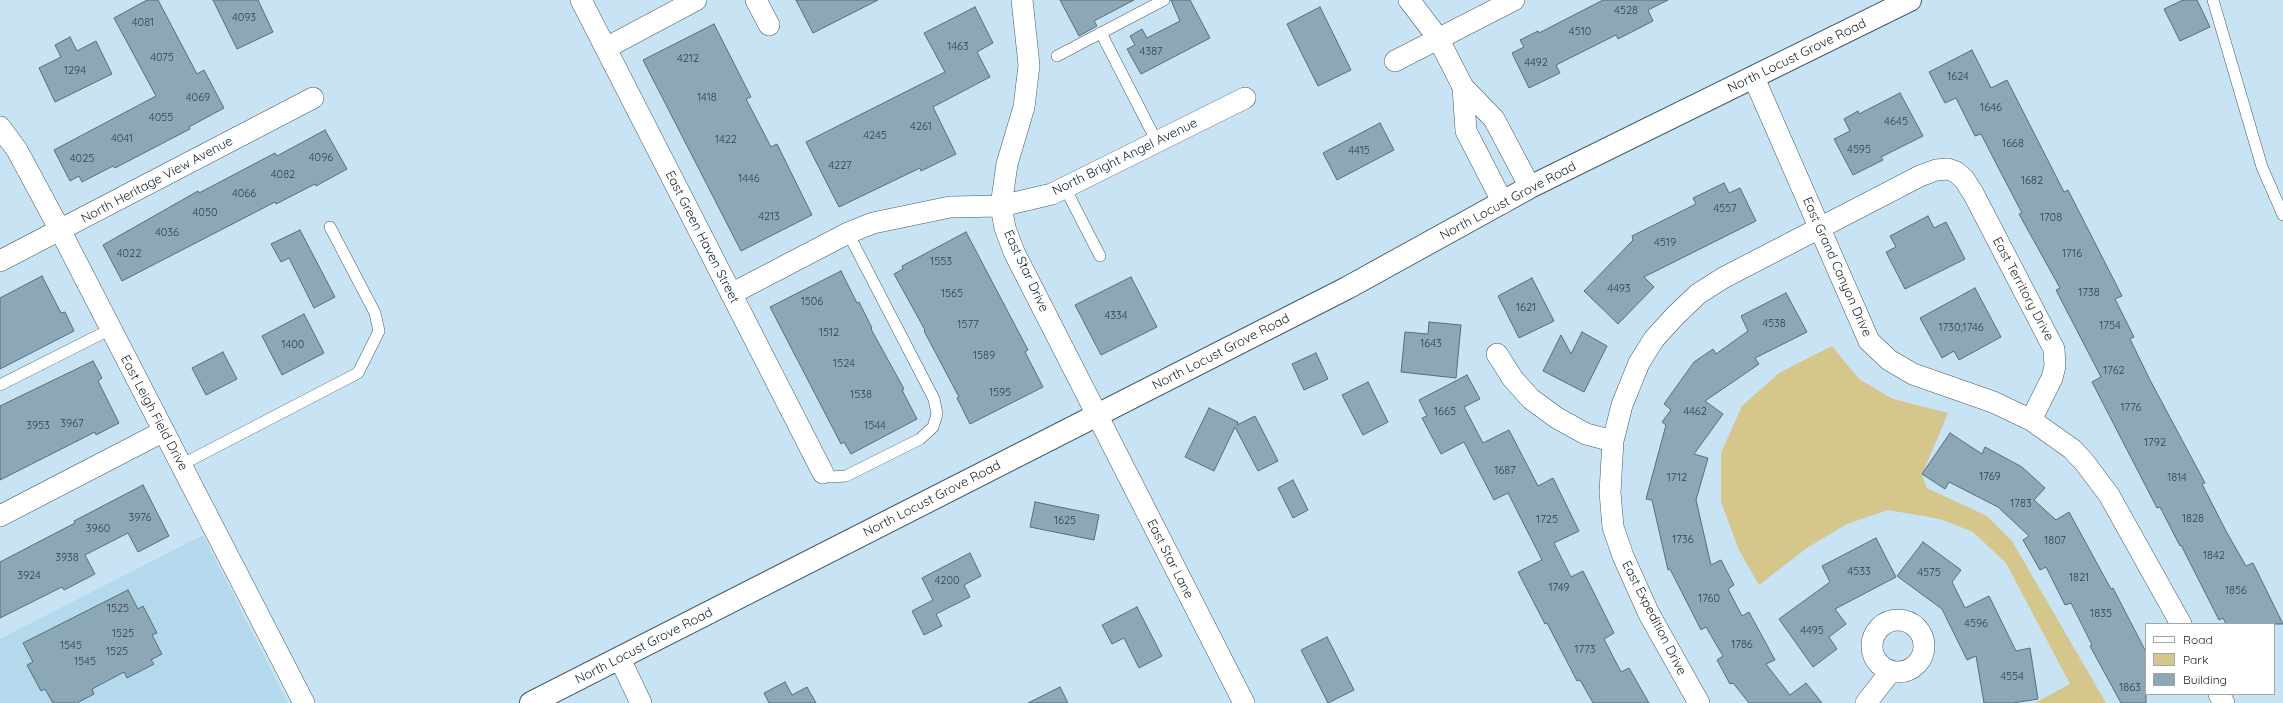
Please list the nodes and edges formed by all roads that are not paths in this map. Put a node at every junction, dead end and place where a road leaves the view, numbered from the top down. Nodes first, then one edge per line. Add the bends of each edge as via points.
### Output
1 (581, 0) edge
2 (696, 0) edge
3 (756, 0) edge
4 (1022, 0) edge
5 (1164, 0) edge
6 (1409, 0) edge
7 (1514, 0) edge
8 (1910, 0) edge
9 (2212, 0) edge
10 (769, 25) dead end
11 (1101, 33) junction
12 (1438, 38) junction
13 (606, 48) junction
14 (1057, 56) dead end
15 (1395, 61) dead end
16 (1754, 78) junction
17 (1463, 87) junction
18 (313, 98) dead end
19 (1245, 98) dead end
20 (0, 127) edge
21 (1157, 142) junction
22 (1948, 169) joint
23 (1065, 188) junction
24 (1530, 188) junction
25 (1502, 203) junction
26 (1002, 206) junction
27 (2283, 215) edge
28 (330, 227) dead end
29 (1820, 229) junction
30 (60, 230) junction
31 (848, 233) junction
32 (1100, 256) dead end
33 (0, 261) edge
34 (731, 294) junction
35 (110, 330) junction
36 (1497, 354) dead end
37 (0, 385) edge
38 (1096, 414) junction
39 (2031, 420) junction
40 (164, 431) junction
41 (1613, 441) junction
42 (181, 465) junction
43 (823, 473) joint
44 (0, 516) edge
45 (2180, 623) edge
46 (620, 659) junction
47 (1891, 671) dead end
48 (304, 703) edge
49 (531, 703) edge
50 (641, 703) edge
51 (1244, 703) edge
52 (1699, 703) edge
53 (1866, 703) edge

1 - 13 street, East Green Haven Street
2 - 13 street
3 - 10 street
4 - 26 street, East Star Drive via 1030,65 1024,107 1007,164
5 - 11 lane
6 - 12 street
7 - 12 street
8 - 16 main road, North Locust Grove Road
9 - 27 lane via 2262,167
11 - 14 lane
11 - 21 lane
12 - 15 street
12 - 17 street
13 - 34 street, East Green Haven Street
16 - 24 main road, North Locust Grove Road
16 - 29 street, East Grand Canyon Drive
17 - 24 street via 1494,119
17 - 25 street via 1466,131
18 - 30 street, North Heritage View Avenue
19 - 21 street, North Bright Angel Avenue
20 - 30 street, East Leigh Field Drive via 17,150
21 - 23 street, North Bright Angel Avenue
22 - 29 street, East Expedition Drive via 1920,176
22 - 39 street, East Territory Drive via 1960,176 1971,189 2054,349 2055,366 2052,378
23 - 26 street, North Bright Angel Avenue via 1052,194
23 - 32 lane
24 - 25 main road, North Locust Grove Road
25 - 38 main road, North Locust Grove Road via 1347,288
26 - 31 street, North Bright Angel Avenue via 950,207 873,223
26 - 38 street, East Star Drive via 1005,228 1014,252
28 - 42 lane via 375,313 379,331 358,373
29 - 39 street, East Grand Canyon Drive via 1869,341 1889,360 1913,374 1993,402
29 - 41 street, East Expedition Drive via 1723,278 1698,294 1679,312 1654,339 1639,363 1622,405
30 - 33 street, North Heritage View Avenue
30 - 35 street, East Leigh Field Drive
31 - 34 street, North Bright Angel Avenue
31 - 43 lane via 934,399 937,414 933,427 920,439 846,476 831,477
34 - 43 street, East Green Haven Street
35 - 37 lane
35 - 40 street, East Leigh Field Drive
36 - 41 street via 1513,379 1550,413 1586,434
38 - 46 main road, North Locust Grove Road
38 - 51 street, East Star Lane
39 - 45 street, East Grand Canyon Drive via 2072,449 2109,495
40 - 42 street, East Leigh Field Drive
40 - 44 street
41 - 52 street, East Expedition Drive via 1610,492 1614,527 1623,556 1649,614
42 - 48 street, East Leigh Field Drive
46 - 49 main road, North Locust Grove Road
46 - 50 street
47 - 53 street

